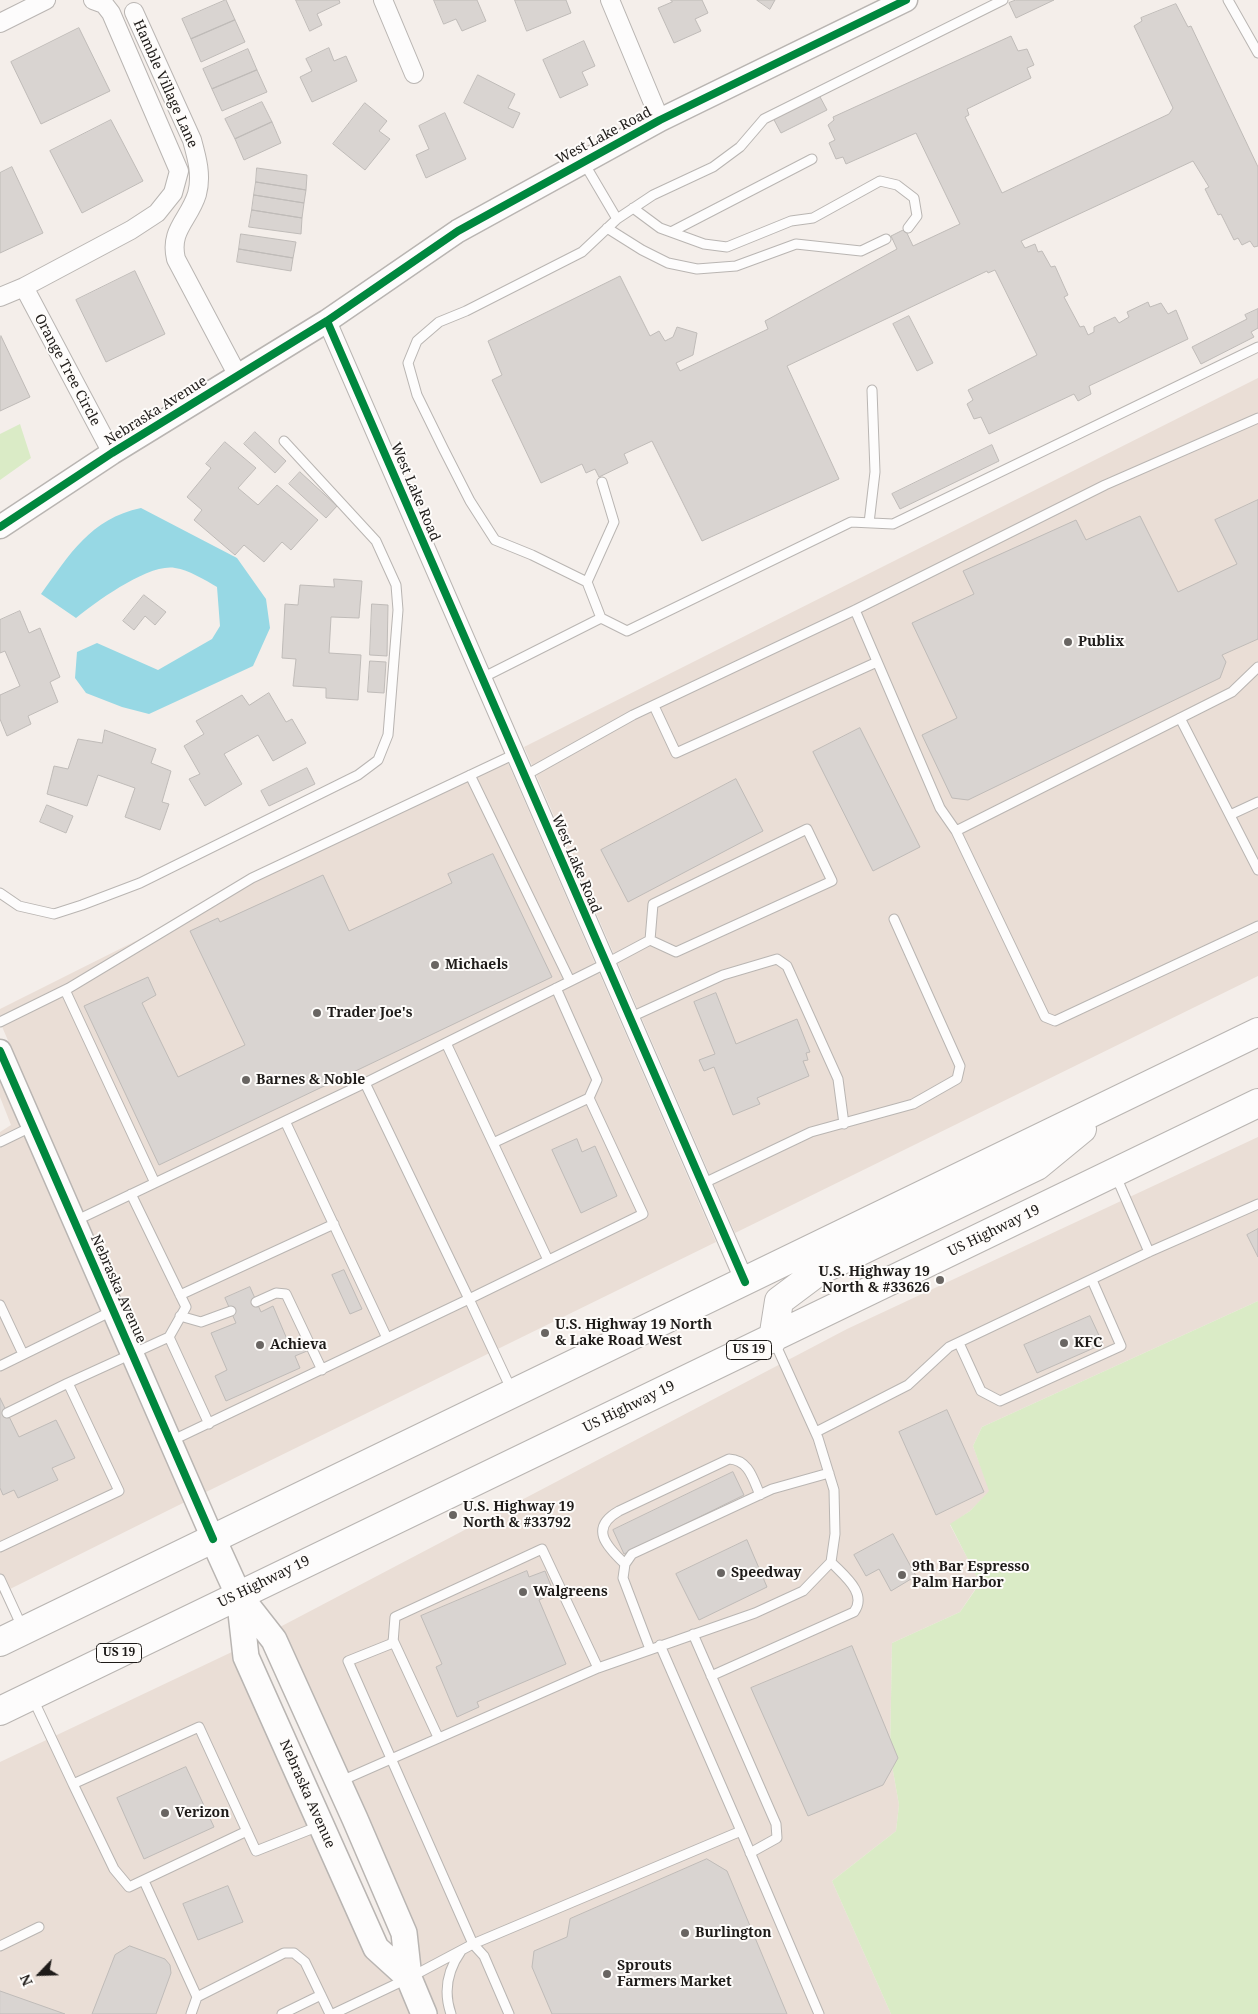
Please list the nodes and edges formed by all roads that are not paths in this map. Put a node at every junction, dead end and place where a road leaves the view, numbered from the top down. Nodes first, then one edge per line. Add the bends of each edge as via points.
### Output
1 (46, 0) edge
2 (93, 0) edge
3 (383, 0) edge
4 (610, 0) edge
5 (906, 0) edge
6 (1003, 0) edge
7 (1228, 0) edge
8 (134, 12) dead end
9 (0, 23) edge
10 (1258, 53) edge
11 (414, 74) dead end
12 (660, 120) junction
13 (812, 159) dead end
14 (583, 161) junction
15 (633, 208) junction
16 (617, 219) junction
17 (608, 228) junction
18 (908, 228) dead end
19 (671, 232) junction
20 (886, 239) dead end
21 (24, 286) junction
22 (0, 297) edge
23 (327, 321) junction
24 (1258, 346) edge
25 (238, 376) junction
26 (872, 390) dead end
27 (1258, 418) edge
28 (284, 441) dead end
29 (112, 453) junction
30 (602, 482) dead end
31 (869, 523) junction
32 (0, 527) edge
33 (587, 582) junction
34 (855, 610) junction
35 (601, 618) junction
36 (877, 662) junction
37 (1258, 667) edge
38 (482, 678) junction
39 (654, 706) junction
40 (1180, 718) junction
41 (515, 754) junction
42 (470, 775) junction
43 (524, 776) junction
44 (1258, 802) edge
45 (1230, 815) junction
46 (956, 831) junction
47 (1258, 870) edge
48 (0, 893) edge
49 (894, 919) dead end
50 (1258, 926) edge
51 (650, 940) junction
52 (605, 964) junction
53 (570, 981) junction
54 (556, 988) junction
55 (65, 990) junction
56 (629, 1018) junction
57 (0, 1022) edge
58 (1258, 1032) edge
59 (446, 1043) junction
60 (0, 1051) edge
61 (365, 1083) junction
62 (589, 1098) junction
63 (1116, 1100) junction
64 (1258, 1103) edge
65 (286, 1121) junction
66 (844, 1124) junction
67 (33, 1126) junction
68 (0, 1142) edge
69 (493, 1143) junction
70 (1114, 1172) junction
71 (155, 1183) junction
72 (702, 1184) junction
73 (131, 1194) junction
74 (1258, 1204) edge
75 (75, 1221) junction
76 (334, 1224) junction
77 (1149, 1252) junction
78 (548, 1260) junction
79 (1092, 1280) junction
80 (745, 1282) junction
81 (180, 1295) junction
82 (469, 1299) junction
83 (256, 1302) dead end
84 (0, 1305) edge
85 (114, 1310) junction
86 (231, 1312) dead end
87 (180, 1316) junction
88 (169, 1337) junction
89 (387, 1338) junction
90 (773, 1339) junction
91 (959, 1343) junction
92 (132, 1352) junction
93 (23, 1354) junction
94 (0, 1366) edge
95 (322, 1370) junction
96 (68, 1383) junction
97 (513, 1394) junction
98 (7, 1413) dead end
99 (209, 1424) junction
100 (816, 1432) junction
101 (171, 1441) junction
102 (829, 1473) junction
103 (760, 1496) junction
104 (213, 1539) junction
105 (0, 1547) edge
106 (831, 1562) junction
107 (625, 1564) junction
108 (0, 1579) edge
109 (238, 1594) junction
110 (693, 1634) junction
111 (12, 1637) edge
112 (393, 1640) junction
113 (660, 1645) junction
114 (650, 1649) junction
115 (598, 1668) junction
116 (711, 1676) junction
117 (32, 1696) junction
118 (0, 1711) edge
119 (438, 1737) junction
120 (391, 1757) junction
121 (338, 1783) junction
122 (73, 1784) junction
123 (322, 1825) junction
124 (247, 1831) junction
125 (741, 1831) junction
126 (750, 1853) junction
127 (144, 1881) junction
128 (39, 1927) dead end
129 (473, 1944) junction
130 (0, 1946) edge
131 (462, 1949) junction
132 (409, 1978) junction
133 (321, 1995) junction
134 (197, 1997) junction
135 (191, 2014) edge
136 (282, 2014) edge
137 (331, 2014) edge
138 (424, 2014) edge
139 (452, 2014) edge
140 (509, 2014) edge
141 (819, 2014) edge

1 - 9 street
2 - 21 street via 104,4 111,13 179,171 173,194 157,213
3 - 11 street
4 - 12 street
5 - 12 street, West Lake Road
6 - 15 lane via 764,119 740,147 713,167 652,195
7 - 10 lane
8 - 25 street, Hamble Village Lane via 192,140 197,159 198,193 176,234 176,259
12 - 14 street, West Lake Road
13 - 19 lane
14 - 16 lane
14 - 23 street, West Lake Road via 458,231
15 - 16 lane
15 - 19 lane
16 - 17 lane
17 - 20 lane via 668,263 697,269 736,266 796,244 861,251
17 - 33 lane via 582,252 439,322 416,341 408,363 417,395 442,448 495,540
18 - 19 lane via 916,216 914,198 897,185 880,181 813,218 791,221 727,247 704,244
21 - 22 street
21 - 29 street, Orange Tree Circle
23 - 25 street, Nebraska Avenue
23 - 38 street, West Lake Road
24 - 31 lane via 893,524
25 - 29 street, Nebraska Avenue
26 - 31 lane via 875,472
27 - 34 lane via 1106,485
28 - 48 lane via 376,541 396,585 398,610 388,735 378,760 358,776 140,884 82,905 54,914 19,906
29 - 32 street, Nebraska Avenue
30 - 33 lane via 614,522
31 - 35 lane via 851,522 627,631
33 - 35 lane
34 - 36 lane
34 - 39 lane
35 - 38 lane
36 - 39 lane via 676,753
36 - 46 lane via 940,808
37 - 40 lane via 1232,692
38 - 41 street, West Lake Road
39 - 43 lane
40 - 45 lane
40 - 46 lane
41 - 42 lane
41 - 43 street, West Lake Road
42 - 53 lane
42 - 55 lane via 252,878
43 - 52 street, West Lake Road
44 - 45 lane
45 - 47 lane
46 - 50 lane via 1045,1017 1055,1021
49 - 66 lane via 960,1066 957,1079 913,1104
51 - 51 lane via 676,952 832,881 806,829 653,904
51 - 52 lane
52 - 53 lane
52 - 56 street, West Lake Road
53 - 54 lane
54 - 59 lane
54 - 62 lane via 597,1080
55 - 57 lane
55 - 71 lane
56 - 66 lane via 723,975 778,959 787,966 838,1079
56 - 72 street, West Lake Road
58 - 63 highway
59 - 61 lane
59 - 69 lane
60 - 67 street, Nebraska Avenue
61 - 65 lane
61 - 82 lane
62 - 69 lane
62 - 78 lane via 643,1214
63 - 80 highway
63 - 90 highway via 1037,1166 819,1271 778,1301
64 - 70 highway, US Highway 19 / US 19
65 - 71 lane
65 - 76 lane
66 - 72 lane via 811,1132
67 - 68 lane
67 - 75 street, Nebraska Avenue
69 - 78 lane
70 - 77 lane
70 - 90 highway, US Highway 19 / US 19
71 - 73 lane
72 - 80 street, West Lake Road
73 - 75 lane
73 - 81 lane
74 - 77 lane
75 - 85 street, Nebraska Avenue
76 - 81 lane
76 - 89 lane
77 - 79 lane
78 - 82 lane
79 - 91 lane
79 - 91 lane via 1121,1346 1000,1402 981,1391
80 - 97 highway
81 - 87 lane via 186,1307
82 - 89 lane
82 - 97 lane
83 - 95 lane via 276,1293 286,1294
84 - 93 lane
85 - 92 street, Nebraska Avenue
85 - 93 lane
86 - 87 lane via 200,1322
87 - 88 lane
88 - 92 lane
88 - 99 lane
89 - 95 lane
90 - 100 lane
90 - 109 highway, US Highway 19 / US 19
91 - 100 lane via 933,1360 908,1385
92 - 96 lane
92 - 101 street, Nebraska Avenue
93 - 94 lane
95 - 99 lane
96 - 98 lane
96 - 105 lane via 119,1491
97 - 104 highway
99 - 101 lane
100 - 102 lane
101 - 104 street, Nebraska Avenue
102 - 103 lane via 772,1489
102 - 106 lane via 834,1490 835,1534
103 - 107 lane via 632,1554
103 - 107 lane via 745,1464 729,1459 619,1511 607,1518 602,1528 611,1552
104 - 109 main road, Nebraska Avenue
104 - 111 highway
106 - 110 lane via 803,1591 755,1613
106 - 116 lane via 853,1586 859,1600 854,1612
107 - 114 lane via 624,1578
108 - 111 lane
109 - 117 highway, US Highway 19 / US 19
109 - 121 main road, Nebraska Avenue via 274,1640
109 - 123 main road, Nebraska Avenue via 246,1657
110 - 113 lane
110 - 116 lane
112 - 115 lane via 395,1617 542,1549
112 - 119 lane
112 - 120 lane via 393,1643 348,1661
113 - 114 lane
113 - 125 lane
114 - 115 lane
115 - 119 lane
116 - 126 lane via 776,1824 778,1838
117 - 118 highway, US Highway 19 / US 19
117 - 122 lane
119 - 120 lane
120 - 121 lane
120 - 129 lane
121 - 132 main road, Nebraska Avenue via 404,1933
122 - 124 lane via 200,1727
122 - 127 lane via 114,1869 129,1888
123 - 124 lane via 256,1851
123 - 132 main road, Nebraska Avenue via 376,1948
124 - 127 lane
125 - 126 lane
125 - 129 lane
126 - 141 lane
127 - 134 lane
128 - 130 lane
129 - 131 lane
129 - 140 lane via 484,1956
131 - 132 lane
131 - 139 lane via 452,1964 446,1984
132 - 137 lane
132 - 138 main road, Nebraska Avenue
133 - 134 lane via 305,1962 294,1953 284,1954
133 - 136 lane
133 - 137 lane
134 - 135 lane

